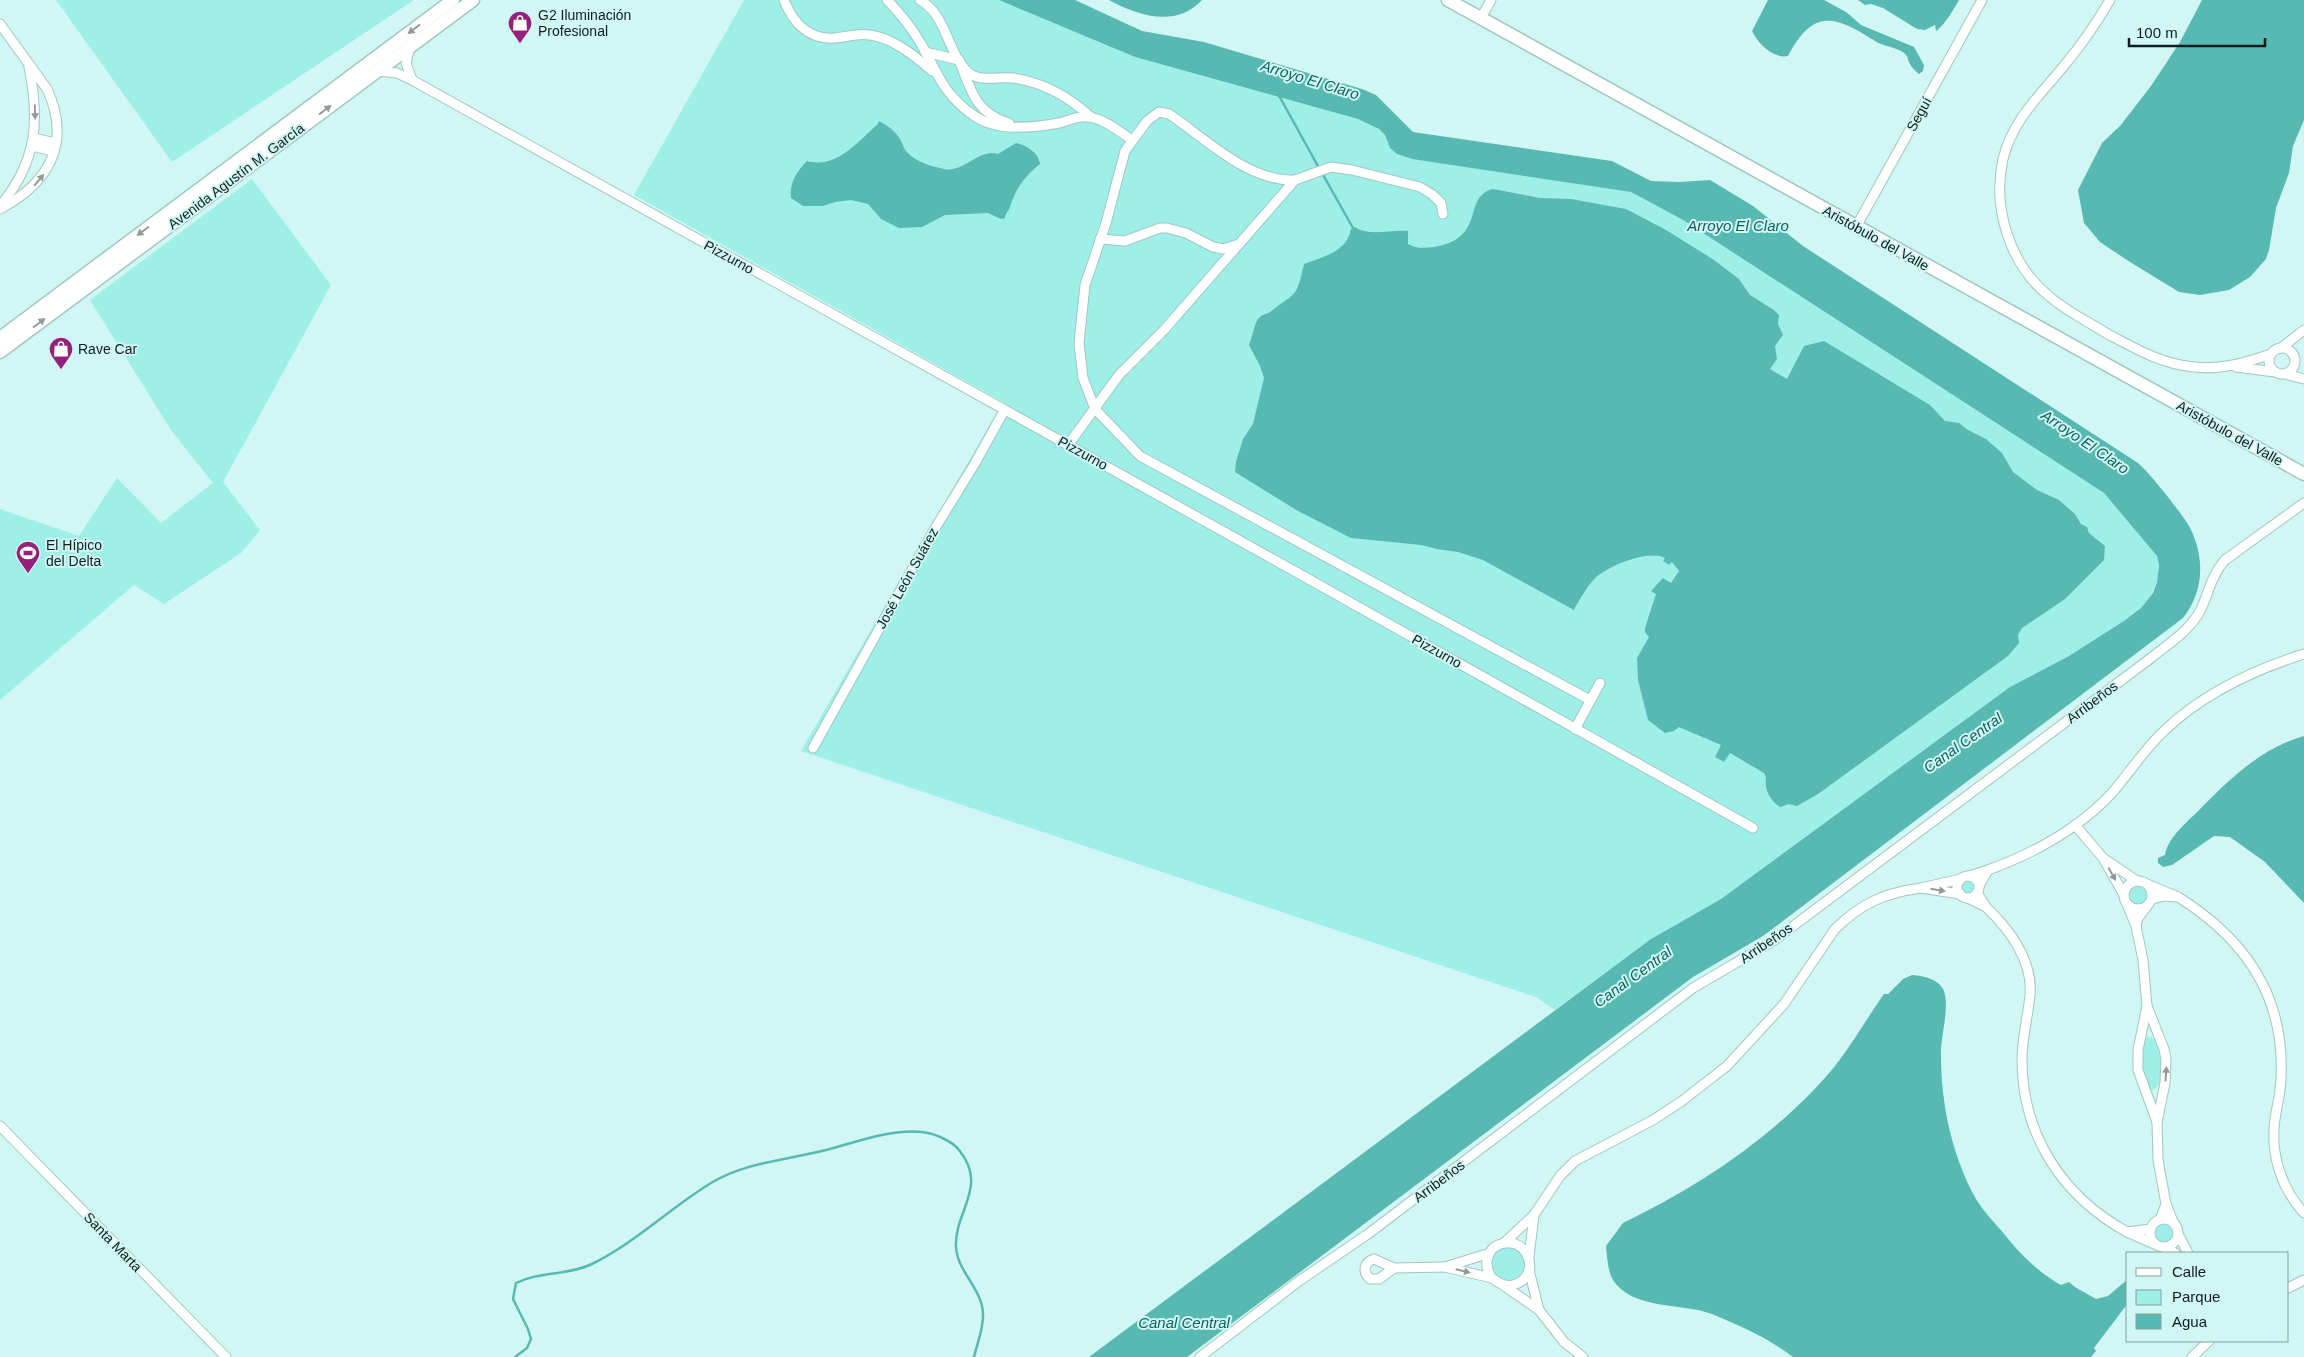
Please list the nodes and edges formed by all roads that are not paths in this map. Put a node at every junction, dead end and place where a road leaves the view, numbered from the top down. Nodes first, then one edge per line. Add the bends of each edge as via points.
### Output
1 (453, 0) edge
2 (472, 0) edge
3 (784, 0) edge
4 (887, 0) edge
5 (920, 0) edge
6 (1448, 0) edge
7 (1491, 0) edge
8 (1982, 0) edge
9 (2110, 0) edge
10 (1481, 18) junction
11 (0, 24) edge
12 (410, 46) junction
13 (925, 52) junction
14 (959, 60) junction
15 (28, 64) junction
16 (378, 71) junction
17 (936, 75) junction
18 (412, 80) junction
19 (1090, 117) junction
20 (1023, 127) junction
21 (1132, 140) junction
22 (33, 142) junction
23 (54, 147) junction
24 (1295, 180) junction
25 (0, 207) edge
26 (1443, 214) dead end
27 (1856, 228) junction
28 (1100, 239) junction
29 (1239, 244) junction
30 (2303, 331) edge
31 (0, 338) edge
32 (2281, 348) junction
33 (0, 352) edge
34 (2271, 354) junction
35 (2294, 360) junction
36 (2230, 366) junction
37 (2275, 372) junction
38 (2285, 374) junction
39 (2304, 374) edge
40 (2304, 379) edge
41 (1094, 409) junction
42 (1004, 411) junction
43 (1068, 445) junction
44 (2304, 474) edge
45 (2304, 503) edge
46 (2304, 654) edge
47 (1600, 683) dead end
48 (1590, 700) junction
49 (1575, 728) junction
50 (813, 748) dead end
51 (2075, 825) junction
52 (1753, 828) dead end
53 (2103, 858) junction
54 (1988, 870) junction
55 (1965, 878) junction
56 (2137, 881) junction
57 (2147, 884) junction
58 (1921, 888) junction
59 (1978, 890) junction
60 (1964, 896) junction
61 (2178, 897) junction
62 (2126, 900) junction
63 (2150, 902) junction
64 (1986, 906) junction
65 (2136, 926) junction
66 (2147, 1006) junction
67 (2160, 1038) junction
68 (2140, 1041) junction
69 (2164, 1091) junction
70 (2145, 1093) junction
71 (2157, 1122) junction
72 (0, 1126) edge
73 (2166, 1204) junction
74 (2304, 1213) edge
75 (1534, 1215) junction
76 (2160, 1220) junction
77 (2174, 1224) junction
78 (2150, 1229) junction
79 (2127, 1232) junction
80 (2178, 1234) junction
81 (1504, 1243) junction
82 (2159, 1246) junction
83 (1490, 1252) junction
84 (2173, 1252) edge
85 (2187, 1252) edge
86 (1529, 1258) junction
87 (1445, 1267) junction
88 (1394, 1268) dead end
89 (1529, 1270) junction
90 (1492, 1278) junction
91 (2304, 1280) edge
92 (1503, 1285) junction
93 (2289, 1288) edge
94 (1539, 1310) junction
95 (2208, 1342) edge
96 (226, 1357) edge
97 (1200, 1357) edge
98 (1583, 1357) edge
99 (2192, 1357) edge

1 -> 31 main road, Avenida Agustín M. García
2 - 12 main road, Avenida Agustín M. García
3 - 17 street via 801,29 817,36 835,38 871,35 914,54
4 - 13 street via 901,14
5 - 14 street via 942,25
6 - 10 main road, Aristóbulo del Valle
7 - 10 street
8 - 27 street, Seguí
9 - 36 street via 2067,63 2020,118 2010,140 2000,179 2002,214 2008,236 2015,254 2036,284 2063,307 2089,323 2140,352 2167,363 2194,367
10 - 27 main road, Aristóbulo del Valle
11 - 15 street
12 - 16 main road, Avenida Agustín M. García
12 - 18 street via 406,63
13 - 14 street
13 - 17 street
14 - 19 street via 977,78 1012,78 1046,88 1071,99
14 - 20 street via 975,100 983,111
15 -> 22 street via 35,107
15 - 23 street via 52,101 56,126
16 - 18 street, Pizzurno via 397,73
33 -> 16 main road, Avenida Agustín M. García
17 - 20 street via 949,95 974,116 992,125
18 - 42 street, Pizzurno
19 - 20 street via 1079,116 1059,123
19 - 21 street
21 - 24 street via 1159,112 1168,114 1226,156 1265,176
21 - 28 street
22 - 23 street
22 - 25 street via 24,169
25 -> 23 street via 36,186 47,170
24 - 26 street via 1327,169 1352,170 1420,187 1441,203
24 - 29 street
27 - 44 main road, Aristóbulo del Valle
28 - 29 street via 1125,241 1168,228 1213,247 1223,249
28 - 41 street via 1085,285 1079,343 1083,378
29 - 41 street via 1164,330 1119,375
30 - 32 street
30 - 35 street via 2296,343
32 - 34 street
32 - 35 street via 2289,350
34 - 36 street
34 - 37 street via 2269,362
35 - 38 street via 2291,370
35 - 39 street
36 - 37 street
37 - 38 street
38 - 40 street
41 - 43 street
41 - 48 street via 1140,456
42 - 43 street, Pizzurno
42 - 50 street, José León Suárez
43 - 49 street, Pizzurno
45 - 97 street, Arribeños via 2225,560 2216,572 2196,618 2151,658 1773,941 1693,988
46 - 51 street via 2249,674 2198,704 2164,730 2109,796
47 - 48 street
48 - 49 street
49 - 52 street, Pizzurno
51 - 53 street
51 - 54 street via 2020,857
53 - 56 street
53 -> 62 street
54 - 55 street
54 - 59 street
55 - 58 street
55 - 59 street via 1976,879
55 - 60 street via 1958,888
56 - 57 street
56 - 62 street via 2126,887
57 - 61 street
57 - 63 street via 2152,891
58 -> 60 street
58 - 75 street via 1884,896 1858,908 1846,918 1826,941 1784,1004 1727,1066 1653,1120 1575,1162 1560,1176
59 - 60 street
59 - 64 street
60 - 64 street
61 - 63 street via 2164,896
61 - 74 street via 2205,914 2239,945 2272,1008 2280,1041 2281,1068 2274,1131 2276,1159 2285,1186
62 - 63 street via 2139,909
62 - 65 street
63 - 65 street
64 - 79 street via 2010,933 2027,971 2030,992 2022,1076 2038,1138 2054,1168 2077,1196 2093,1211
65 - 66 street
66 - 67 street
66 - 68 street
67 - 68 street via 2146,1035
69 -> 67 street via 2166,1067
68 - 70 street via 2138,1070
69 - 70 street via 2158,1095
69 - 71 street
70 - 71 street
71 - 73 street via 2158,1160
72 - 96 street, Santa Marta
73 - 76 street
73 - 77 street
75 - 81 street
75 - 86 street
76 - 77 street
76 - 78 street
77 - 80 street
78 - 79 street
78 - 82 street via 2150,1237
79 - 82 street
80 - 82 street via 2172,1245
80 - 85 street
81 - 83 street
81 - 86 street via 1522,1247
82 - 84 street
83 - 87 street
83 - 90 street via 1486,1266
86 - 89 street
87 - 88 street
87 -> 90 street
89 - 92 street via 1516,1284
89 - 94 street
90 - 92 street
91 - 93 street
92 - 94 street
94 - 98 street via 1564,1342
95 - 99 street

